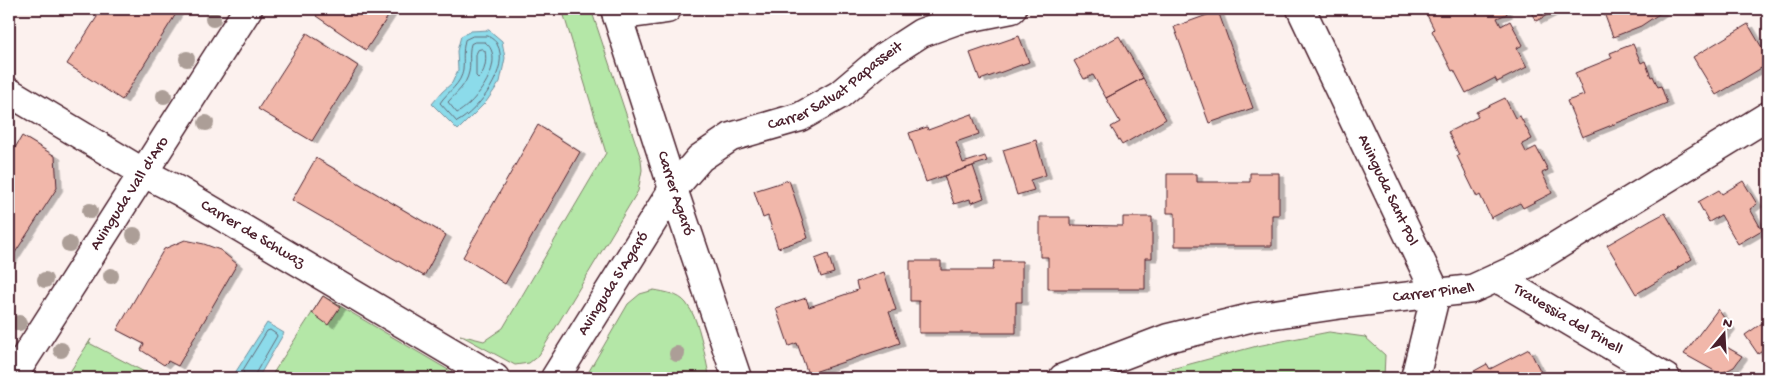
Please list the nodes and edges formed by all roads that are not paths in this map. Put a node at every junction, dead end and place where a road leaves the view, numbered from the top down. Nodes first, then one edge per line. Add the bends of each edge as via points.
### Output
1 (248, 9) edge
2 (667, 9) edge
3 (1012, 9) edge
4 (1301, 9) edge
5 (616, 12) edge
6 (9, 92) edge
7 (1768, 116) edge
8 (144, 173) junction
9 (673, 189) junction
10 (1497, 278) junction
11 (1436, 293) junction
12 (12, 378) edge
13 (496, 378) edge
14 (555, 378) edge
15 (737, 378) edge
16 (1063, 378) edge
17 (1415, 378) edge
18 (1666, 378) edge

1 - 8 street, Avinguda Vall d'Aro
2 - 5 street
3 - 9 street, Carrer Salvat Papasseit via 957,20 921,33 884,57 839,95 800,117 731,137 700,158
4 - 11 street, Avinguda Sant Pol
5 - 9 street, Carrer Agaró
6 - 8 street, Carrer de Schwaz
7 - 10 street, Carrer Pinell via 1527,264
8 - 12 street, Avinguda Vall d'Aro
8 - 13 street, Carrer de Schwaz via 180,190
9 - 14 street, Avinguda S'Agaró
9 - 15 street, Carrer Agaró
10 - 11 street, Carrer Pinell via 1472,289
10 - 18 street, Travessia del Pinell
11 - 16 street, Carrer Pinell via 1254,317 1168,338
11 - 17 street

